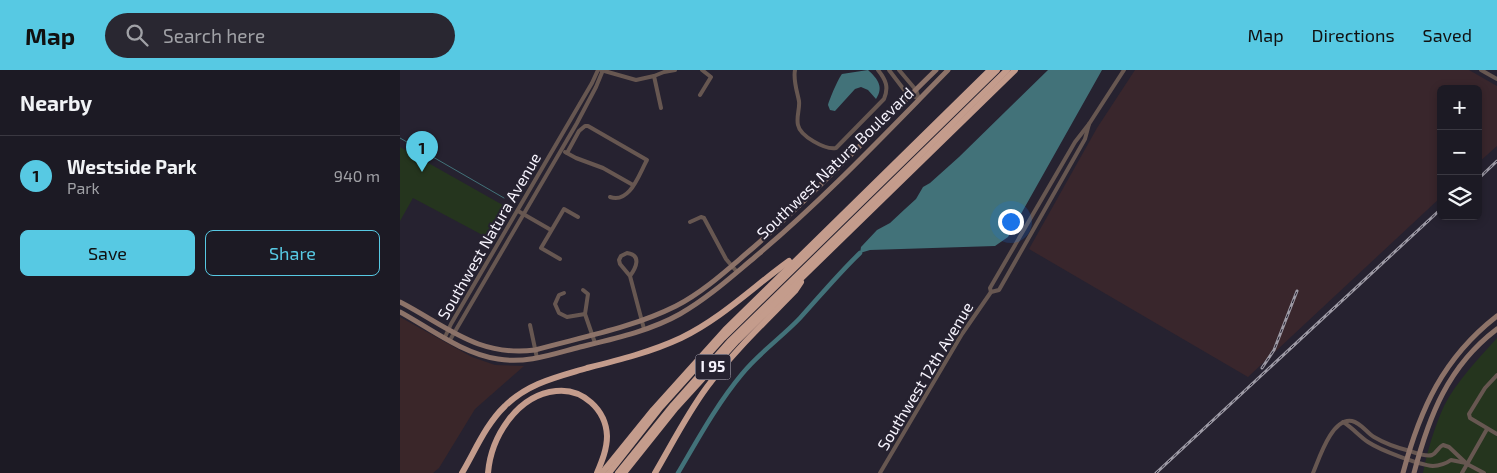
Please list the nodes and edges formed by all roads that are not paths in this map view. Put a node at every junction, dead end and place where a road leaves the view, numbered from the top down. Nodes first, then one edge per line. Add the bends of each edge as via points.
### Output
1 (601, 70) edge
2 (676, 70) edge
3 (702, 70) edge
4 (796, 70) edge
5 (878, 70) edge
6 (889, 70) edge
7 (899, 70) edge
8 (936, 70) edge
9 (948, 70) edge
10 (990, 70) edge
11 (997, 70) edge
12 (1016, 70) edge
13 (1120, 70) edge
14 (1124, 70) edge
15 (1481, 70) edge
16 (1009, 73) edge
17 (654, 76) junction
18 (1497, 79) edge
19 (1115, 83) junction
20 (916, 90) junction
21 (910, 94) junction
22 (700, 95) dead end
23 (918, 99) junction
24 (661, 108) dead end
25 (1089, 124) junction
26 (555, 147) junction
27 (561, 150) junction
28 (567, 153) junction
29 (632, 185) junction
30 (610, 197) dead end
31 (518, 210) junction
32 (524, 214) junction
33 (578, 217) dead end
34 (690, 222) dead end
35 (550, 230) junction
36 (807, 249) junction
37 (560, 259) dead end
38 (732, 266) junction
39 (810, 269) junction
40 (737, 272) junction
41 (630, 276) junction
42 (583, 290) dead end
43 (991, 292) junction
44 (564, 293) dead end
45 (400, 302) edge
46 (462, 306) junction
47 (468, 310) junction
48 (400, 312) edge
49 (585, 314) junction
50 (1497, 316) edge
51 (642, 320) junction
52 (530, 325) dead end
53 (449, 329) junction
54 (644, 329) junction
55 (1497, 329) edge
56 (455, 333) junction
57 (591, 335) junction
58 (448, 339) junction
59 (595, 343) junction
60 (535, 350) junction
61 (537, 358) junction
62 (1497, 375) edge
63 (1344, 422) junction
64 (1487, 429) junction
65 (1497, 434) edge
66 (1409, 451) junction
67 (1454, 452) junction
68 (1419, 454) junction
69 (1407, 458) junction
70 (1451, 460) junction
71 (1417, 462) junction
72 (1467, 464) junction
73 (462, 473) edge
74 (488, 473) edge
75 (596, 473) edge
76 (602, 473) edge
77 (609, 473) edge
78 (618, 473) edge
79 (624, 473) edge
80 (655, 473) edge
81 (880, 473) edge
82 (1313, 473) edge
83 (1403, 473) edge
84 (1414, 473) edge
85 (1462, 473) edge
86 (1484, 473) edge

1 - 17 street via 636,80
1 - 26 street, Southwest Natura Avenue
1 - 27 street, Southwest Natura Avenue via 596,87
2 - 17 street
3 - 22 street via 712,77
4 - 5 street via 800,130 825,148 836,148 884,99 887,86
6 - 21 street
7 - 20 street
8 - 20 street, Southwest Natura Boulevard
9 - 23 street, Southwest Natura Boulevard
10 - 36 highway, I 95
11 - 77 highway via 723,338 656,413
12 - 16 highway
13 - 19 street, Southwest 12th Avenue
14 - 19 street, Southwest 12th Avenue
15 - 18 street
16 - 39 highway, I 95
16 - 78 highway via 730,342
17 - 24 street
19 - 25 street, Southwest 12th Avenue
20 - 21 street, Southwest Natura Boulevard
20 - 23 street
21 - 23 street
21 - 38 street, Southwest Natura Boulevard via 835,172
23 - 40 street, Southwest Natura Boulevard via 819,201
25 - 43 street, Southwest 12th Avenue via 1075,142 990,288
25 - 43 street, Southwest 12th Avenue via 1085,139 1008,273 998,290
26 - 27 street, Southwest Natura Avenue
26 - 31 street, Southwest Natura Avenue
27 - 28 street, Southwest Natura Avenue
27 - 32 street, Southwest Natura Avenue
28 - 29 street, Southwest Natura Avenue
28 - 29 street, Southwest Natura Avenue via 582,127 588,126 646,160
29 - 30 street, Southwest Natura Avenue via 621,198
31 - 32 street
31 - 46 street, Southwest Natura Avenue
32 - 35 street
32 - 47 street, Southwest Natura Avenue
33 - 35 street via 564,209
34 - 38 street via 704,218
35 - 37 street via 541,248
36 - 73 highway via 722,314 690,333 648,351 546,380 524,391 493,420
36 - 76 highway, I 95 via 698,358
38 - 40 street
38 - 51 street, Southwest Natura Boulevard via 699,292
39 - 79 highway, I 95 via 707,374
39 - 80 highway via 796,291 709,385
40 - 54 street, Southwest Natura Boulevard via 679,315
41 - 41 street via 636,257 628,253 619,260
41 - 51 street
42 - 49 street via 589,298
43 - 81 street, Southwest 12th Avenue via 962,334
44 - 49 street via 557,298 559,313 567,317
45 - 53 street, Southwest Natura Boulevard
46 - 47 street
46 - 53 street, Southwest Natura Avenue
47 - 56 street, Southwest Natura Avenue
48 - 58 street, Southwest Natura Boulevard
49 - 57 street
50 - 66 street via 1449,365 1420,416
51 - 54 street
51 - 57 street, Southwest Natura Boulevard
52 - 60 street
53 - 56 street, Southwest Natura Boulevard
53 - 58 street, Southwest Natura Avenue
54 - 59 street, Southwest Natura Boulevard
55 - 68 street via 1472,352 1446,387 1430,420
56 - 58 street, Southwest Natura Avenue
56 - 60 street, Southwest Natura Boulevard via 490,349
57 - 59 street
57 - 60 street, Southwest Natura Boulevard
58 - 61 street, Southwest Natura Boulevard via 475,353 497,359
59 - 61 street, Southwest Natura Boulevard
60 - 61 street
62 - 64 street via 1469,414
63 - 66 street via 1359,424 1373,437
63 - 69 street via 1368,442
63 - 82 street via 1326,442
64 - 65 street
64 - 72 street
66 - 68 street
66 - 69 street
67 - 68 street via 1443,445 1430,456
67 - 70 street
67 - 72 street
68 - 71 street
69 - 71 street
69 - 83 street
70 - 71 street via 1434,466
70 - 72 street
71 - 84 street
72 - 85 street
72 - 86 street
74 - 75 highway via 495,443 513,415 536,397 561,391 585,397 602,416 606,442

